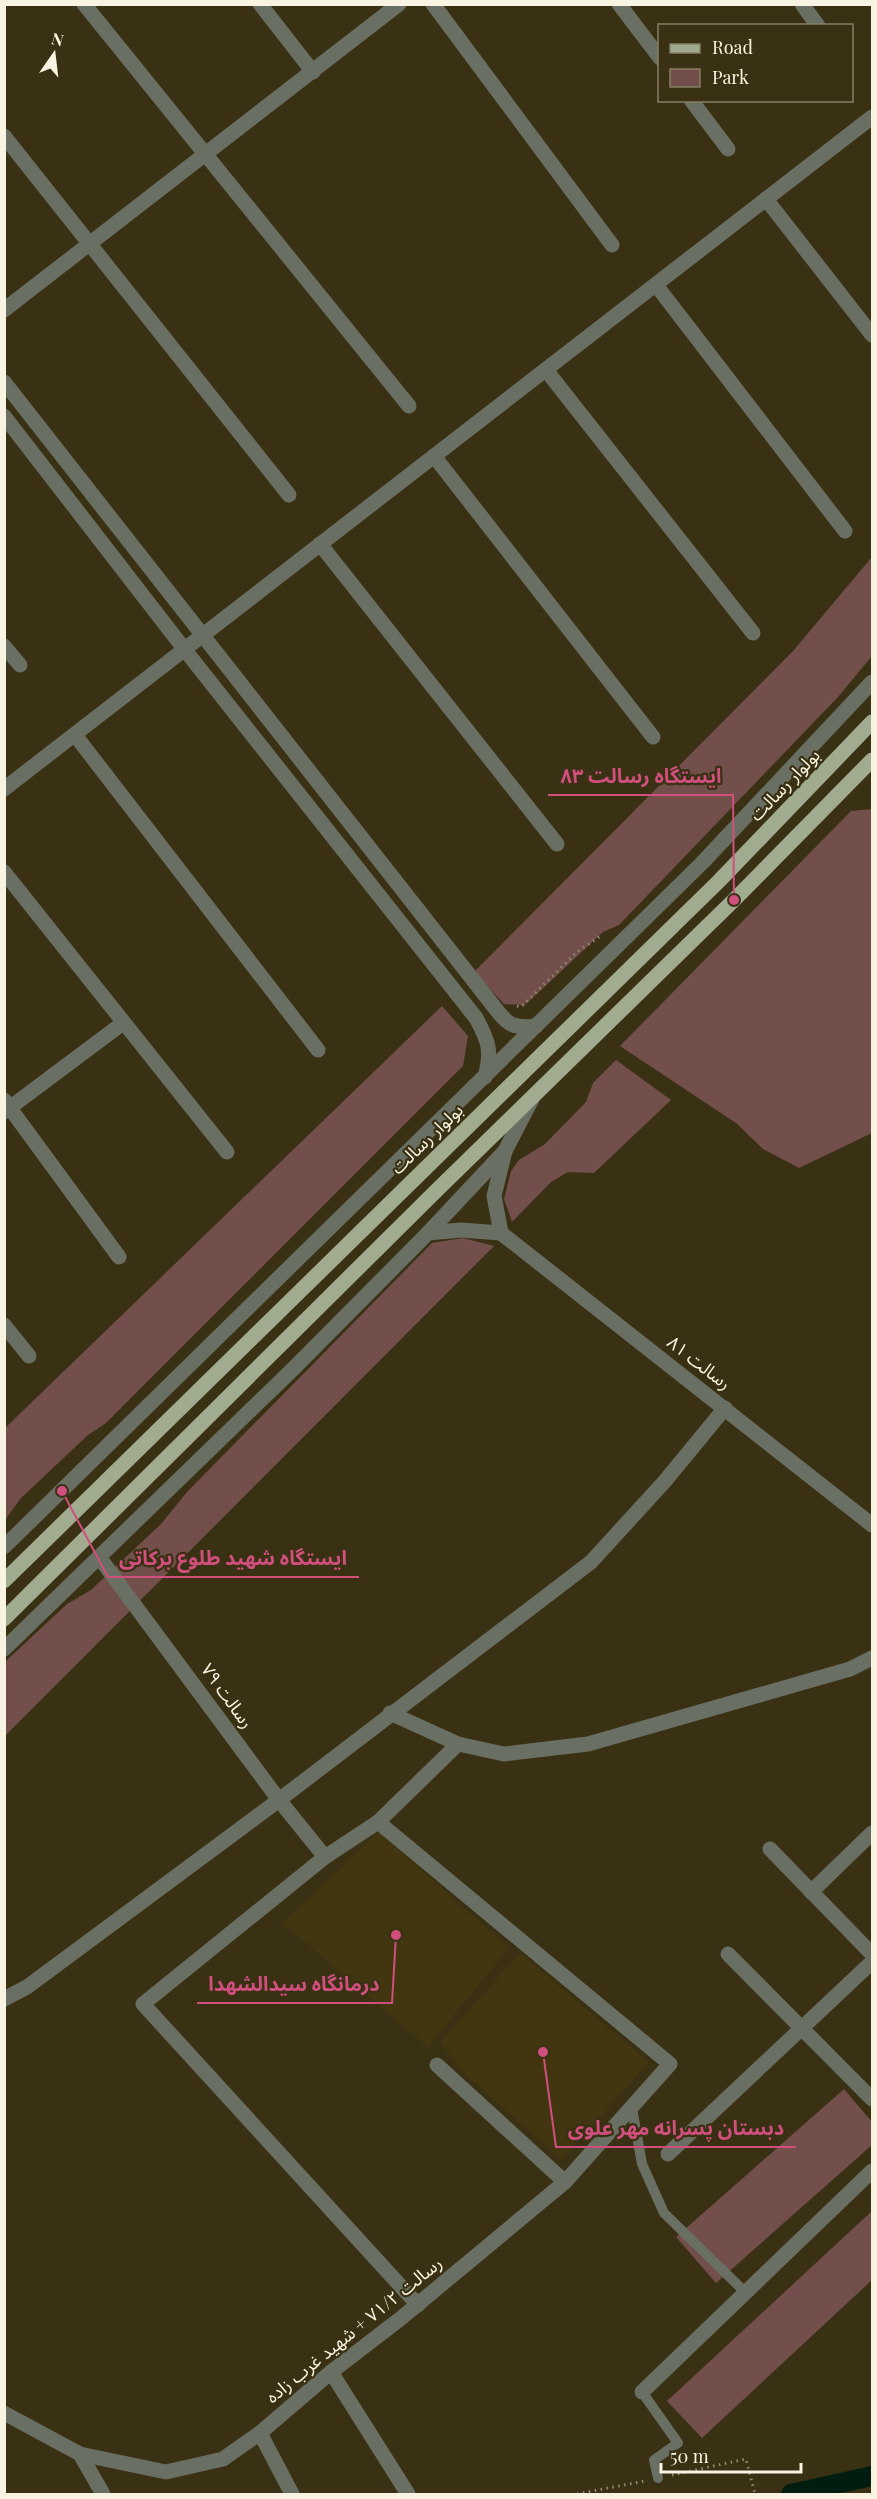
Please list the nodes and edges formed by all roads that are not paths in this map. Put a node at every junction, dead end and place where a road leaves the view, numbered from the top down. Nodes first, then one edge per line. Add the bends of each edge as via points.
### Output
1 (84, 4) edge
2 (260, 4) edge
3 (399, 4) edge
4 (433, 4) edge
5 (619, 4) edge
6 (802, 4) edge
7 (817, 24) edge
8 (658, 55) edge
9 (313, 72) junction
10 (693, 102) edge
11 (873, 117) edge
12 (4, 136) edge
13 (728, 148) dead end
14 (207, 154) junction
15 (766, 199) junction
16 (90, 244) junction
17 (612, 245) dead end
18 (656, 285) junction
19 (4, 310) edge
20 (873, 335) edge
21 (546, 370) junction
22 (4, 382) edge
23 (409, 406) dead end
24 (4, 416) edge
25 (434, 456) junction
26 (289, 495) dead end
27 (844, 531) dead end
28 (320, 544) junction
29 (753, 633) dead end
30 (204, 635) junction
31 (4, 646) edge
32 (184, 650) junction
33 (20, 665) dead end
34 (873, 682) edge
35 (873, 722) edge
36 (75, 735) junction
37 (653, 736) dead end
38 (873, 760) edge
39 (4, 789) edge
40 (557, 844) dead end
41 (4, 872) edge
42 (123, 1023) junction
43 (536, 1026) junction
44 (318, 1050) dead end
45 (485, 1078) junction
46 (533, 1097) junction
47 (7, 1107) edge
48 (505, 1151) junction
49 (227, 1152) dead end
50 (428, 1233) junction
51 (501, 1233) junction
52 (119, 1257) dead end
53 (4, 1325) edge
54 (29, 1356) dead end
55 (726, 1408) junction
56 (873, 1525) edge
57 (4, 1547) edge
58 (99, 1557) junction
59 (4, 1581) edge
60 (4, 1619) edge
61 (4, 1649) edge
62 (873, 1658) edge
63 (390, 1713) junction
64 (458, 1744) junction
65 (279, 1800) junction
66 (378, 1822) junction
67 (873, 1833) edge
68 (770, 1849) dead end
69 (325, 1857) junction
70 (811, 1892) junction
71 (728, 1954) dead end
72 (873, 1954) edge
73 (873, 1962) edge
74 (4, 1999) edge
75 (802, 2028) junction
76 (437, 2065) dead end
77 (873, 2099) edge
78 (632, 2108) junction
79 (668, 2154) dead end
80 (873, 2171) edge
81 (565, 2182) junction
82 (746, 2293) junction
83 (418, 2304) junction
84 (331, 2372) junction
85 (642, 2392) joint
86 (4, 2413) edge
87 (260, 2433) junction
88 (80, 2454) junction
89 (658, 2478) dead end
90 (102, 2494) edge
91 (292, 2494) edge
92 (408, 2494) edge

1 - 14 street
2 - 9 street
3 - 9 street
4 - 17 street
5 - 8 street
6 - 7 street
9 - 14 street
10 - 13 street
11 - 15 street
12 - 16 street
14 - 16 street
14 - 23 street
15 - 18 street
15 - 20 street
16 - 19 street
16 - 26 street
18 - 21 street
18 - 27 street
21 - 25 street
21 - 29 street
22 - 30 street
24 - 32 street
25 - 28 street
25 - 37 street
28 - 30 street
28 - 40 street
30 - 32 street
30 - 43 street via 504,1020 517,1028
31 - 33 street
32 - 36 street
32 - 45 street via 476,1018 491,1055
34 - 43 street via 702,863
35 - 59 main road, بولوار رسالت via 719,882
36 - 39 street
36 - 44 street
38 - 46 main road
41 - 42 street
42 - 47 street
42 - 49 street
43 - 45 street
45 - 57 street
46 - 48 street
46 - 60 main road
47 - 52 street
48 - 50 street
48 - 51 street via 494,1196
50 - 51 street
50 - 58 street
51 - 55 street, رسالت ۸۱
53 - 54 street
55 - 56 street, رسالت ۸۱
55 - 63 street via 591,1562
58 - 61 street
58 - 65 street, رسالت ۷۹
62 - 64 street via 850,1670 588,1744 504,1754
63 - 64 street
63 - 65 street
64 - 66 street
65 - 69 street, رسالت ۷۹
65 - 74 street via 27,1987
66 - 69 street
66 - 78 street, رسالت ۷۱/۲ + شهید غرب زاده via 670,2064
67 - 70 street
68 - 70 street
69 - 83 street via 143,2004
70 - 72 street
71 - 75 street
73 - 75 street
75 - 77 street
75 - 79 street
76 - 81 street
78 - 81 street, رسالت ۷۱/۲ + شهید غرب زاده
78 - 82 lane via 642,2164 664,2213
80 - 82 street
81 - 83 street, رسالت ۷۱/۲ + شهید غرب زاده
82 - 85 street
83 - 84 street, رسالت ۷۱/۲ + شهید غرب زاده
84 - 87 street, رسالت ۷۱/۲ + شهید غرب زاده
84 - 92 street
85 - 89 lane via 678,2444 654,2460
86 - 88 street, رسالت ۷۱/۲ + شهید غرب زاده
87 - 88 street, رسالت ۷۱/۲ + شهید غرب زاده via 223,2459 166,2472
87 - 91 street
88 - 90 street

